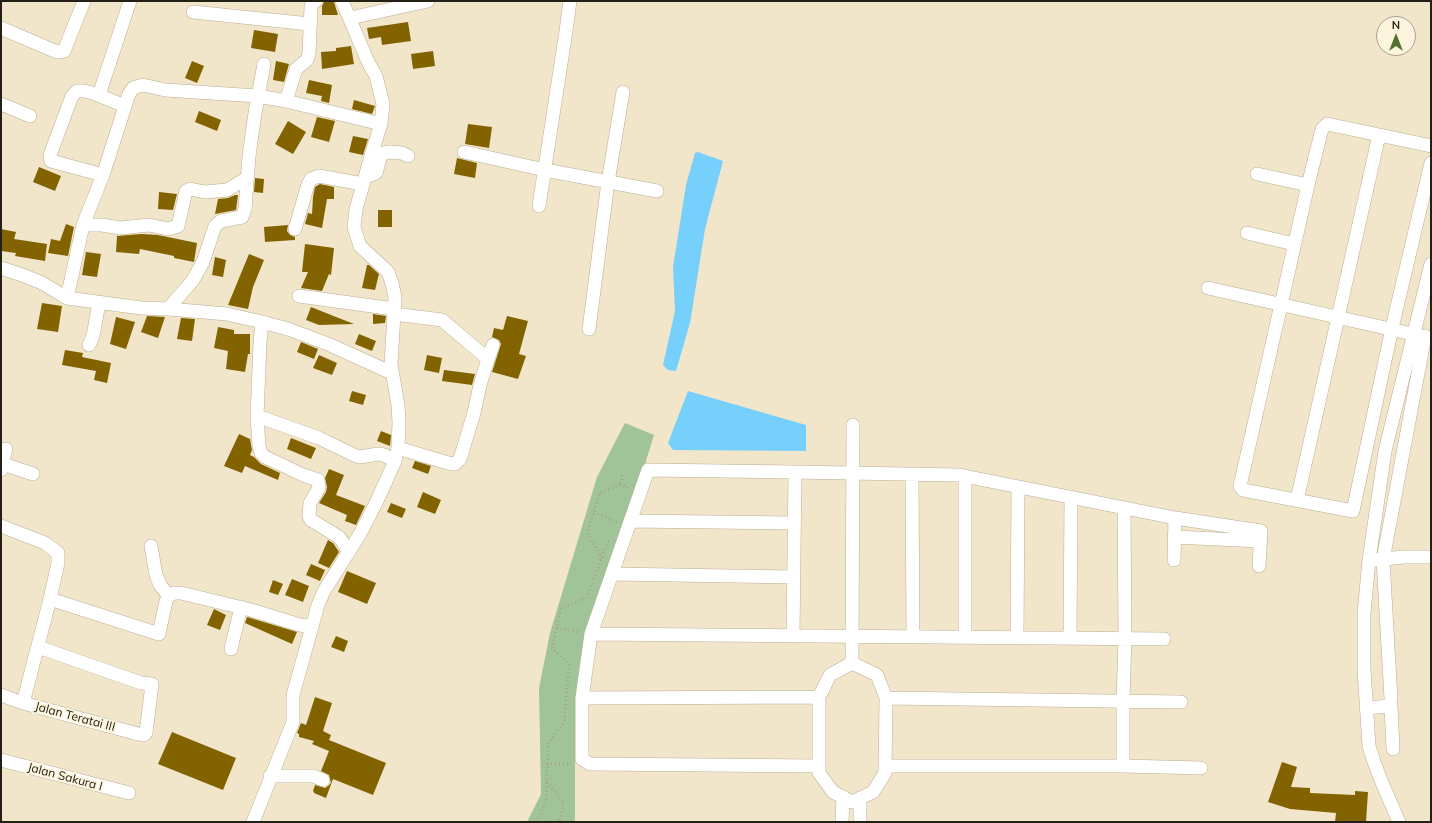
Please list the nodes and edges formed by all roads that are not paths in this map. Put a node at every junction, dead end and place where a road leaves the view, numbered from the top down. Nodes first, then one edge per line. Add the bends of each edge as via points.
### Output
1 (84, 1) edge
2 (130, 1) edge
3 (316, 1) edge
4 (428, 1) edge
5 (570, 1) edge
6 (339, 2) edge
7 (193, 12) dead end
8 (350, 18) junction
9 (310, 24) junction
10 (1, 28) edge
11 (264, 64) dead end
12 (623, 92) dead end
13 (99, 95) junction
14 (258, 96) junction
15 (286, 102) junction
16 (1, 104) edge
17 (124, 106) junction
18 (30, 116) dead end
19 (381, 124) junction
20 (1379, 135) junction
21 (1431, 146) edge
22 (464, 152) dead end
23 (408, 156) dead end
24 (1431, 163) edge
25 (544, 170) junction
26 (1257, 174) dead end
27 (103, 175) junction
28 (247, 178) junction
29 (364, 179) junction
30 (608, 182) junction
31 (1308, 185) junction
32 (658, 191) dead end
33 (539, 206) dead end
34 (83, 225) junction
35 (295, 229) dead end
36 (1247, 233) dead end
37 (1294, 244) junction
38 (1431, 264) edge
39 (1, 268) edge
40 (1208, 288) dead end
41 (299, 296) dead end
42 (67, 298) junction
43 (99, 303) junction
44 (1281, 304) junction
45 (168, 309) junction
46 (394, 311) junction
47 (1338, 316) junction
48 (262, 322) junction
49 (1392, 328) junction
50 (589, 329) dead end
51 (1423, 336) edge
52 (89, 345) dead end
53 (493, 345) dead end
54 (488, 359) junction
55 (392, 373) junction
56 (258, 416) junction
57 (853, 425) dead end
58 (6, 449) dead end
59 (397, 454) junction
60 (2, 467) edge
61 (794, 472) junction
62 (33, 474) dead end
63 (853, 474) junction
64 (912, 474) junction
65 (965, 476) junction
66 (1018, 487) junction
67 (1071, 497) junction
68 (1297, 500) junction
69 (1124, 508) junction
70 (1175, 518) junction
71 (794, 523) junction
72 (630, 524) junction
73 (2, 529) edge
74 (1174, 537) junction
75 (1260, 541) junction
76 (151, 546) dead end
77 (349, 552) junction
78 (1431, 557) edge
79 (1174, 560) dead end
80 (1369, 560) junction
81 (1382, 560) junction
82 (1259, 566) dead end
83 (612, 574) junction
84 (793, 577) junction
85 (169, 596) junction
86 (50, 599) junction
87 (240, 607) junction
88 (312, 627) junction
89 (591, 634) junction
90 (793, 636) junction
91 (852, 636) junction
92 (913, 637) junction
93 (965, 637) junction
94 (1017, 638) junction
95 (1070, 638) junction
96 (1125, 638) junction
97 (1164, 639) dead end
98 (38, 647) junction
99 (231, 649) dead end
100 (852, 663) junction
101 (1, 695) edge
102 (819, 697) junction
103 (582, 698) junction
104 (886, 698) junction
105 (1390, 699) dead end
106 (1123, 701) junction
107 (1181, 702) dead end
108 (23, 703) junction
109 (1366, 708) junction
110 (1393, 749) dead end
111 (1, 760) edge
112 (819, 766) junction
113 (885, 766) junction
114 (1123, 766) junction
115 (1202, 768) dead end
116 (270, 776) junction
117 (323, 780) dead end
118 (129, 793) dead end
119 (843, 797) junction
120 (860, 798) junction
121 (253, 822) edge
122 (842, 822) edge
123 (860, 822) edge
124 (1399, 822) edge

1 - 10 street via 64,51 57,52
2 - 13 street
3 - 9 street via 312,3
4 - 8 street
5 - 25 street
6 - 8 street
7 - 9 street
8 - 19 street via 376,76 383,104
9 - 15 street via 309,54 307,60 296,69
11 - 14 street
12 - 30 street
13 - 17 street
13 - 27 street via 77,91 72,96 50,155 52,161
14 - 15 street
14 - 17 street via 165,90 143,85 133,88
14 - 28 street
15 - 19 street
16 - 18 street
17 - 27 street
19 - 29 street
20 - 21 street
20 - 31 street via 1327,124 1324,126
20 - 47 street
22 - 25 street
23 - 29 street via 390,152 383,154 376,173
24 - 49 street
25 - 30 street
25 - 33 street
26 - 31 street
27 - 34 street
28 - 34 street via 227,190 186,191 178,226 168,229 149,225 120,228
28 - 45 street via 242,217 221,221 215,226 194,280
29 - 35 street via 319,176 311,179
29 - 46 street via 354,227 360,246 388,272 395,297
30 - 32 street
30 - 50 street
31 - 37 street
34 - 42 street
36 - 37 street
37 - 44 street
38 - 51 street
39 - 42 street via 42,283
40 - 44 street
41 - 46 street
42 - 43 street
43 - 45 street
43 - 52 street
44 - 47 street
44 - 68 street via 1240,486 1243,490
45 - 48 street via 227,314
46 - 54 street via 442,320
46 - 55 street
47 - 49 street
47 - 68 street
48 - 55 street via 328,344
48 - 56 street
49 - 51 street
49 - 68 street via 1353,510
51 - 80 street via 1385,451
51 - 81 street
53 - 54 street
54 - 59 street via 460,459 455,464
55 - 59 street via 398,405
56 - 59 street via 319,438 356,456
56 - 77 street via 261,453 265,458 318,480 319,488 310,503 309,516 311,520 339,537
57 - 63 street
58 - 60 street
59 - 77 street via 376,503
60 - 62 street
61 - 63 street
61 - 71 street
61 - 72 street via 648,470
63 - 64 street
63 - 91 street
64 - 65 street
64 - 92 street
65 - 66 street
65 - 93 street
66 - 67 street
66 - 94 street
67 - 69 street
67 - 95 street
69 - 70 street
69 - 96 street
70 - 74 street
70 - 75 street via 1261,531
71 - 72 street
71 - 84 street
72 - 83 street
73 - 86 street via 45,543 58,553
74 - 75 street
74 - 79 street
75 - 82 street
76 - 85 street via 156,575
77 - 88 street via 324,591
78 - 81 street
80 - 81 street
80 - 109 street via 1363,648
81 - 105 street
83 - 84 street
83 - 89 street
84 - 90 street
85 - 86 street via 159,634
85 - 87 street via 181,593
86 - 98 street
87 - 88 street
87 - 99 street
88 - 116 street via 293,695 293,722
89 - 90 street
89 - 103 street
90 - 91 street
91 - 92 street
91 - 100 street
92 - 93 street
93 - 94 street
94 - 95 street
95 - 96 street
96 - 97 street
96 - 106 street
98 - 108 street
98 - 108 street, Jalan Teratai III via 141,683 152,684 146,733 138,734
100 - 102 street via 830,675
100 - 104 street via 877,674
101 - 108 street, Jalan Teratai III
102 - 103 street
102 - 112 street
103 - 112 street via 582,759 590,764
104 - 106 street
104 - 113 street
106 - 107 street
106 - 114 street
109 - 110 street via 1391,706
109 - 124 street via 1374,762
111 - 118 street, Jalan Sakura I
112 - 119 street via 819,773 833,792
113 - 114 street
113 - 120 street via 885,773 873,792
114 - 115 street
116 - 117 street via 313,776
116 - 121 street
119 - 120 street via 852,802
119 - 122 street
120 - 123 street

